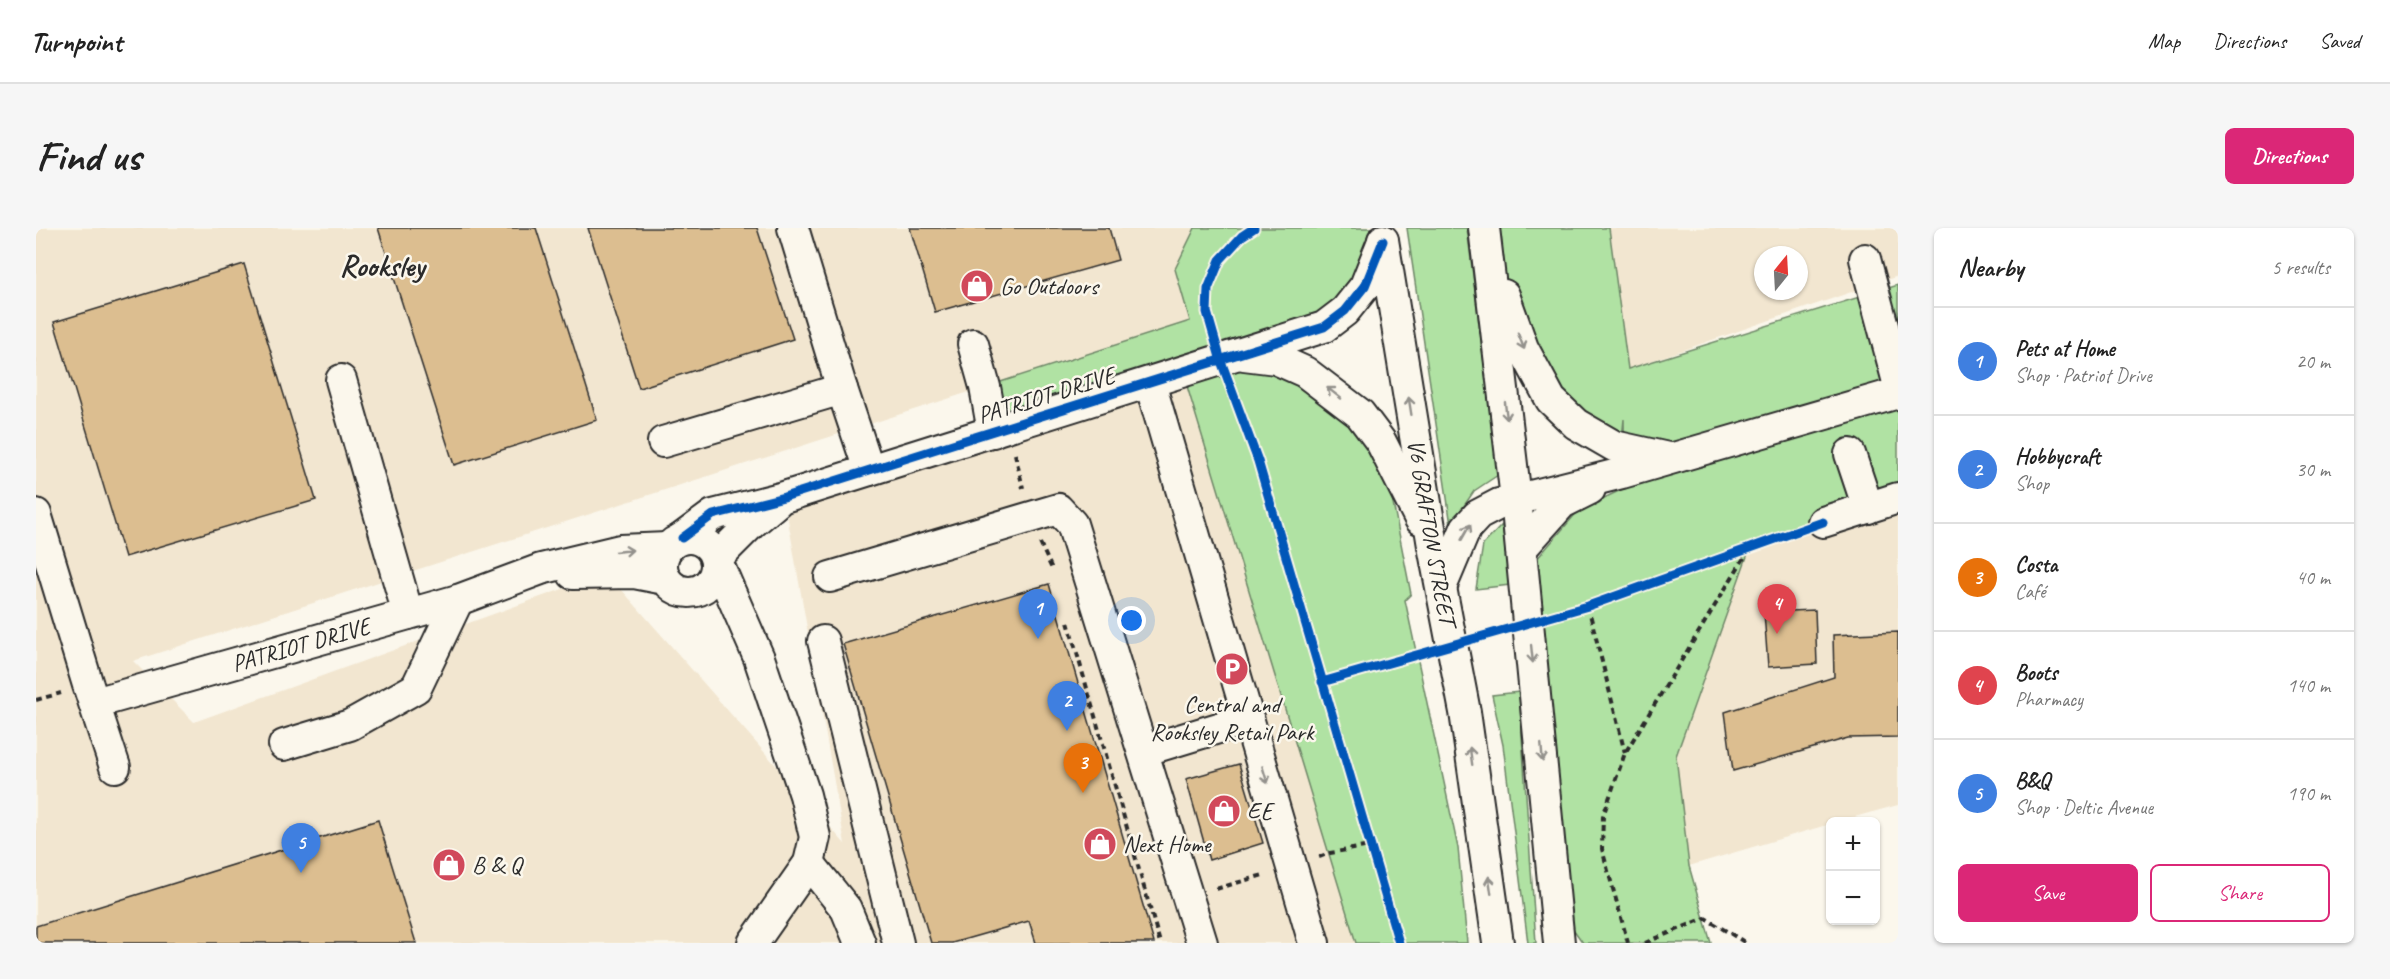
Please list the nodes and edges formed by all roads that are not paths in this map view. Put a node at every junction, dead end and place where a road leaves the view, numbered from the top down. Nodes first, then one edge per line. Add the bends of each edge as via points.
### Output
1 (793, 228) edge
2 (1383, 234) edge
3 (1485, 238) edge
4 (1865, 260) dead end
5 (973, 344) dead end
6 (1242, 355) junction
7 (340, 380) dead end
8 (1898, 382) edge
9 (1150, 383) junction
10 (842, 389) junction
11 (1898, 393) edge
12 (1001, 429) junction
13 (663, 442) dead end
14 (1850, 454) dead end
15 (1671, 458) junction
16 (869, 470) junction
17 (1622, 473) junction
18 (784, 497) junction
19 (1898, 498) edge
20 (1516, 499) junction
21 (1868, 508) junction
22 (36, 514) edge
23 (1823, 522) dead end
24 (675, 543) junction
25 (1433, 546) junction
26 (716, 559) junction
27 (1522, 562) junction
28 (830, 577) dead end
29 (665, 579) junction
30 (507, 582) junction
31 (702, 590) junction
32 (1443, 590) junction
33 (458, 600) junction
34 (408, 614) junction
35 (823, 641) dead end
36 (759, 658) junction
37 (95, 703) junction
38 (1248, 719) junction
39 (284, 745) dead end
40 (1143, 751) junction
41 (116, 767) dead end
42 (809, 863) junction
43 (753, 943) edge
44 (860, 943) edge
45 (898, 943) edge
46 (1202, 943) edge
47 (1314, 943) edge
48 (1498, 943) edge
49 (1559, 943) edge

1 - 10 street
2 - 6 street, PATRIOT DRIVE via 1365,286 1346,311 1324,327
25 -> 2 street, V6 GRAFTON STREET
3 -> 15 street via 1523,348 1551,400 1576,424 1614,446
3 -> 20 street
4 - 8 street
5 - 12 street
6 - 9 street, PATRIOT DRIVE
25 -> 6 street, PATRIOT DRIVE via 1381,441 1360,414 1305,372 1276,359
7 - 34 street
9 - 12 street, PATRIOT DRIVE
9 - 38 street
10 - 13 street
10 - 16 street
11 - 15 street
12 - 16 street, PATRIOT DRIVE
14 - 21 street
15 - 17 street
16 - 18 street, PATRIOT DRIVE
17 - 20 street
17 - 27 street via 1562,503
18 - 24 street, PATRIOT DRIVE via 713,515
18 - 26 street, PATRIOT DRIVE
19 - 21 street
20 - 27 street
32 -> 20 street via 1466,528 1478,515
21 - 23 street
22 - 37 street
24 - 26 street via 696,539 713,550
24 - 29 street via 662,560
30 -> 24 street, PATRIOT DRIVE via 541,569 620,550
25 - 32 street, V6 GRAFTON STREET
26 - 31 street via 715,576
26 - 36 street
27 -> 49 street
28 - 40 street via 1058,509 1072,524
29 - 30 street, PATRIOT DRIVE via 629,573 560,575
29 - 31 street via 683,592
30 - 33 street, PATRIOT DRIVE
31 - 36 street
48 -> 32 street, V6 GRAFTON STREET
33 - 34 street, PATRIOT DRIVE
33 - 39 street via 416,688 350,725
34 - 37 street, PATRIOT DRIVE
35 - 45 street
36 - 42 street via 815,837
37 - 41 street
38 - 40 street
38 -> 47 street
40 - 46 street
42 - 43 street
42 - 44 street via 846,909

